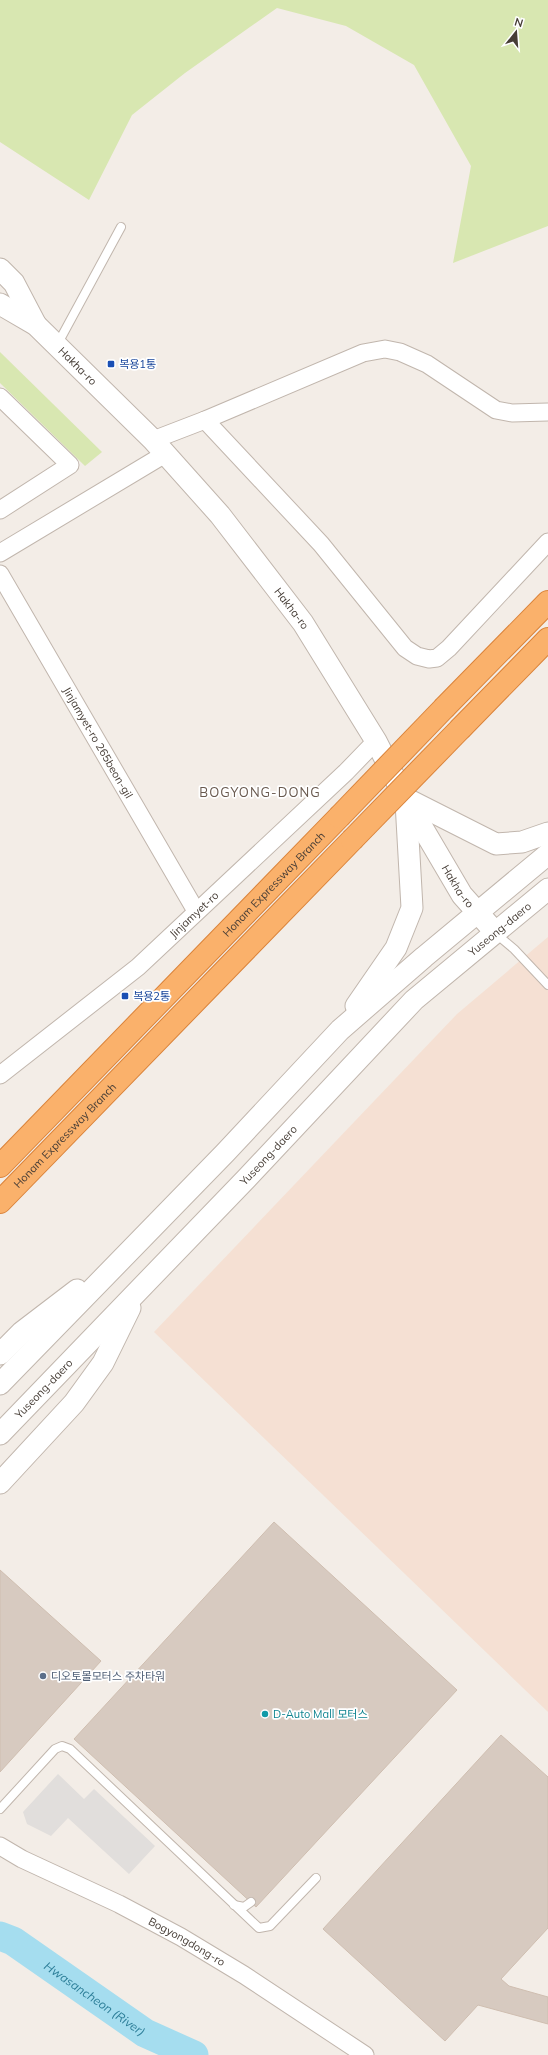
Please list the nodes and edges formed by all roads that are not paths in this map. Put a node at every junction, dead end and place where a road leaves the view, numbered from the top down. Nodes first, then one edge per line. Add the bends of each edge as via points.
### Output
1 (121, 227) dead end
2 (0, 269) edge
3 (0, 304) edge
4 (36, 325) junction
5 (57, 346) junction
6 (0, 397) edge
7 (548, 412) edge
8 (205, 420) junction
9 (159, 447) junction
10 (0, 510) edge
11 (548, 542) edge
12 (0, 554) edge
13 (0, 574) edge
14 (548, 602) edge
15 (548, 639) edge
16 (376, 740) junction
17 (405, 798) junction
18 (548, 833) edge
19 (548, 854) edge
20 (548, 890) edge
21 (196, 911) junction
22 (477, 912) junction
23 (494, 932) junction
24 (548, 985) edge
25 (340, 1030) junction
26 (0, 1076) edge
27 (0, 1166) edge
28 (0, 1202) edge
29 (137, 1243) junction
30 (138, 1291) junction
31 (0, 1354) edge
32 (0, 1384) edge
33 (0, 1434) edge
34 (0, 1483) edge
35 (0, 1809) edge
36 (0, 1846) edge
37 (316, 1878) dead end
38 (251, 1902) dead end
39 (233, 1905) junction
40 (365, 2055) edge

1 - 5 lane
2 - 4 street, Hakha-ro via 14,283
3 - 4 street, Hakha-ro
4 - 5 street, Hakha-ro
5 - 9 street, Hakha-ro
6 - 10 street via 70,465
7 - 8 street via 512,413 496,410 427,364 400,352 385,349 363,352
8 - 9 street
8 - 11 street via 321,544 405,648 417,656 437,658 449,648
9 - 12 street
9 - 16 street, Hakha-ro via 220,515 303,623
13 - 21 street, Jinjamyet-ro 265beon-gil
14 - 27 highway, Honam Expressway Branch, bridge
15 - 28 highway, Honam Expressway Branch, bridge
16 - 17 street, Hakha-ro
16 - 21 street, Jinjamyet-ro via 346,772
17 - 18 street via 496,844 522,842
17 - 22 street, Hakha-ro via 462,895
17 - 25 street via 412,908 396,948
19 - 22 street
20 - 23 street, Yuseong-daero
21 - 26 street, Jinjamyet-ro via 138,967
22 - 23 street, Hakha-ro
22 - 25 street
23 - 24 lane
23 - 30 street, Yuseong-daero via 414,1000
25 - 29 street
29 - 31 street via 22,1332
29 - 32 street
30 - 33 street, Yuseong-daero
30 - 34 street via 103,1363 74,1403
35 - 39 lane via 55,1749 66,1747
36 - 40 street, Bogyongdong-ro via 181,1937 244,1975
37 - 39 lane via 266,1928 256,1926
38 - 39 lane via 244,1907

